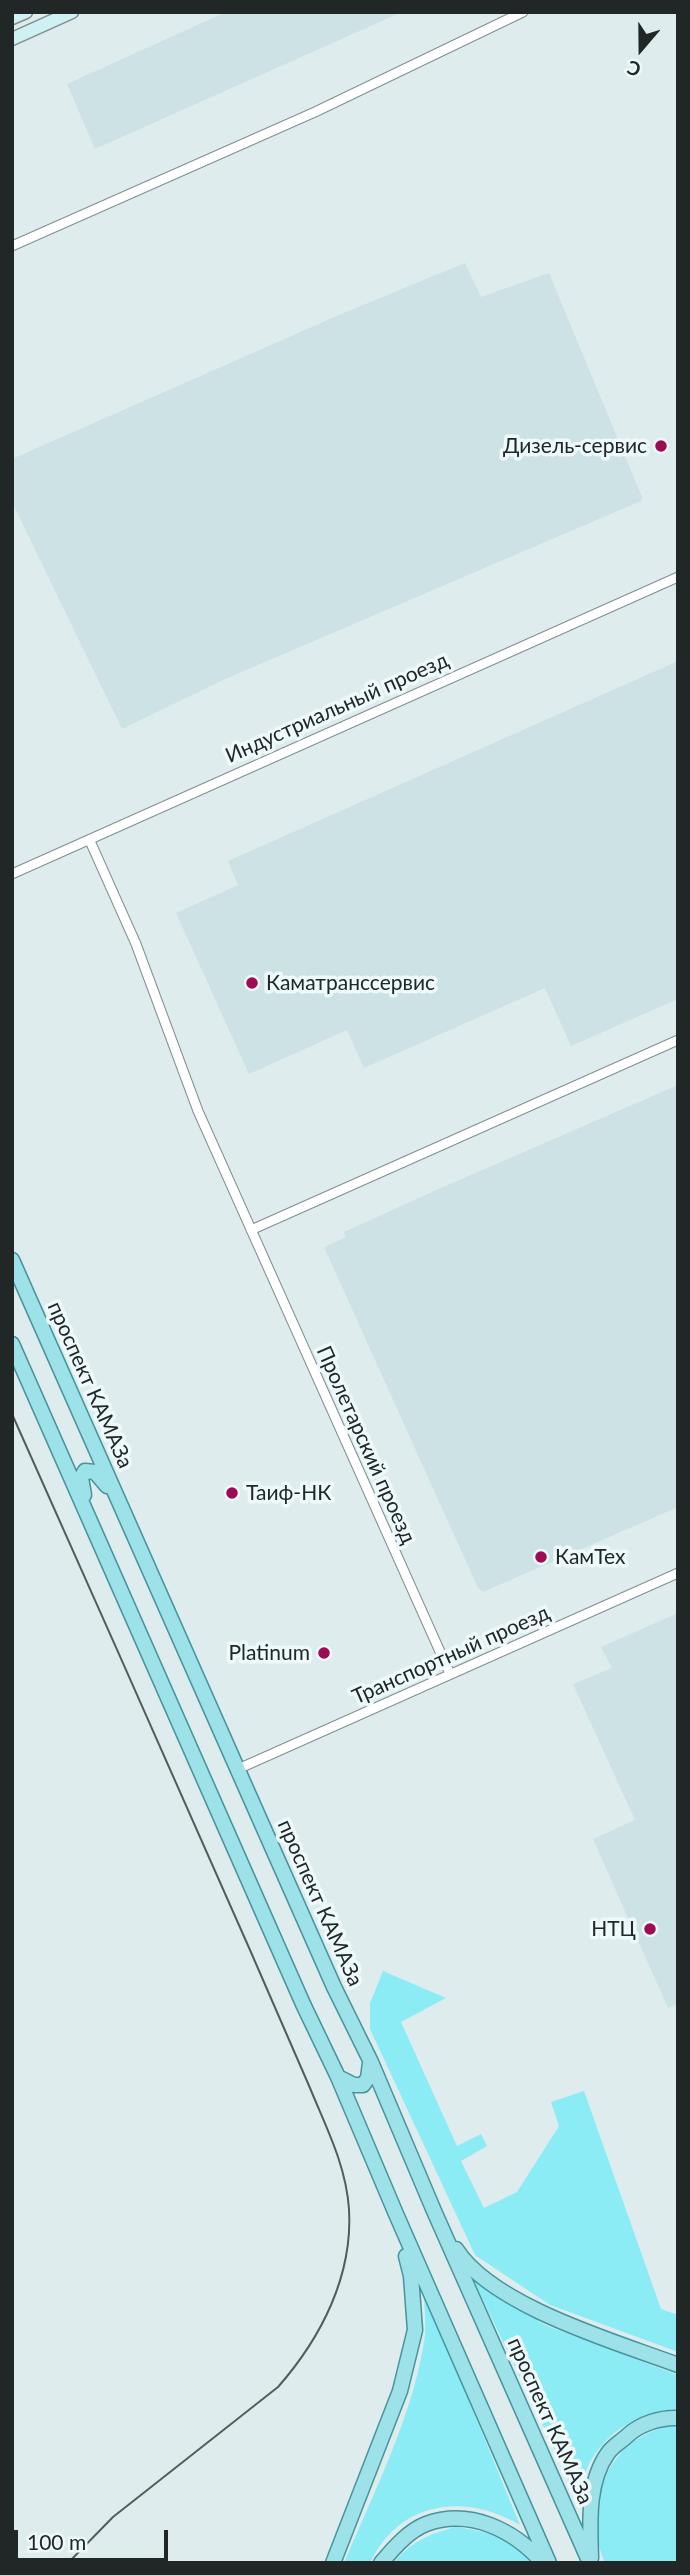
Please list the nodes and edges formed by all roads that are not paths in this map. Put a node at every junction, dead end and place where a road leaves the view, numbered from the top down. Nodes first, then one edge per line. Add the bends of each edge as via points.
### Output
1 (26, 12) edge
2 (72, 12) edge
3 (523, 12) edge
4 (53, 16) edge
5 (12, 18) edge
6 (12, 39) edge
7 (12, 246) edge
8 (678, 577) edge
9 (90, 841) junction
10 (12, 874) edge
11 (678, 1040) edge
12 (251, 1230) junction
13 (12, 1260) edge
14 (12, 1344) edge
15 (119, 1501) junction
16 (86, 1512) junction
17 (678, 1573) edge
18 (450, 1674) junction
19 (238, 1769) junction
20 (370, 2062) junction
21 (338, 2077) junction
22 (434, 2211) junction
23 (396, 2214) junction
24 (678, 2365) edge
25 (678, 2418) edge
26 (333, 2563) edge
27 (381, 2563) edge
28 (542, 2563) edge
29 (549, 2563) edge
30 (590, 2563) edge

1 - 5 street
2 - 4 street
3 - 7 street via 316,112
4 - 6 street
8 - 9 street, Индустриальный проезд
9 - 10 street, Индустриальный проезд
9 - 12 street, Пролетарский проезд
11 - 12 street
12 - 18 street, Пролетарский проезд
13 - 15 main road, проспект КАМАЗа
14 - 16 main road
15 - 16 main road via 95,1472 85,1471
15 - 19 main road, проспект КАМАЗа
16 - 21 main road
17 - 18 street, Транспортный проезд
18 - 19 street, Транспортный проезд
19 - 20 main road, проспект КАМАЗа
20 - 21 main road via 363,2085
20 - 22 main road, проспект КАМАЗа
21 - 23 main road
22 - 24 main road via 459,2253 482,2278 543,2315
22 - 30 main road, проспект КАМАЗа
23 - 26 main road via 411,2276 415,2330 400,2391
23 - 29 main road
25 - 30 main road via 636,2428 608,2453 594,2484
27 - 28 main road via 425,2525 451,2519 480,2521 505,2531 527,2545

